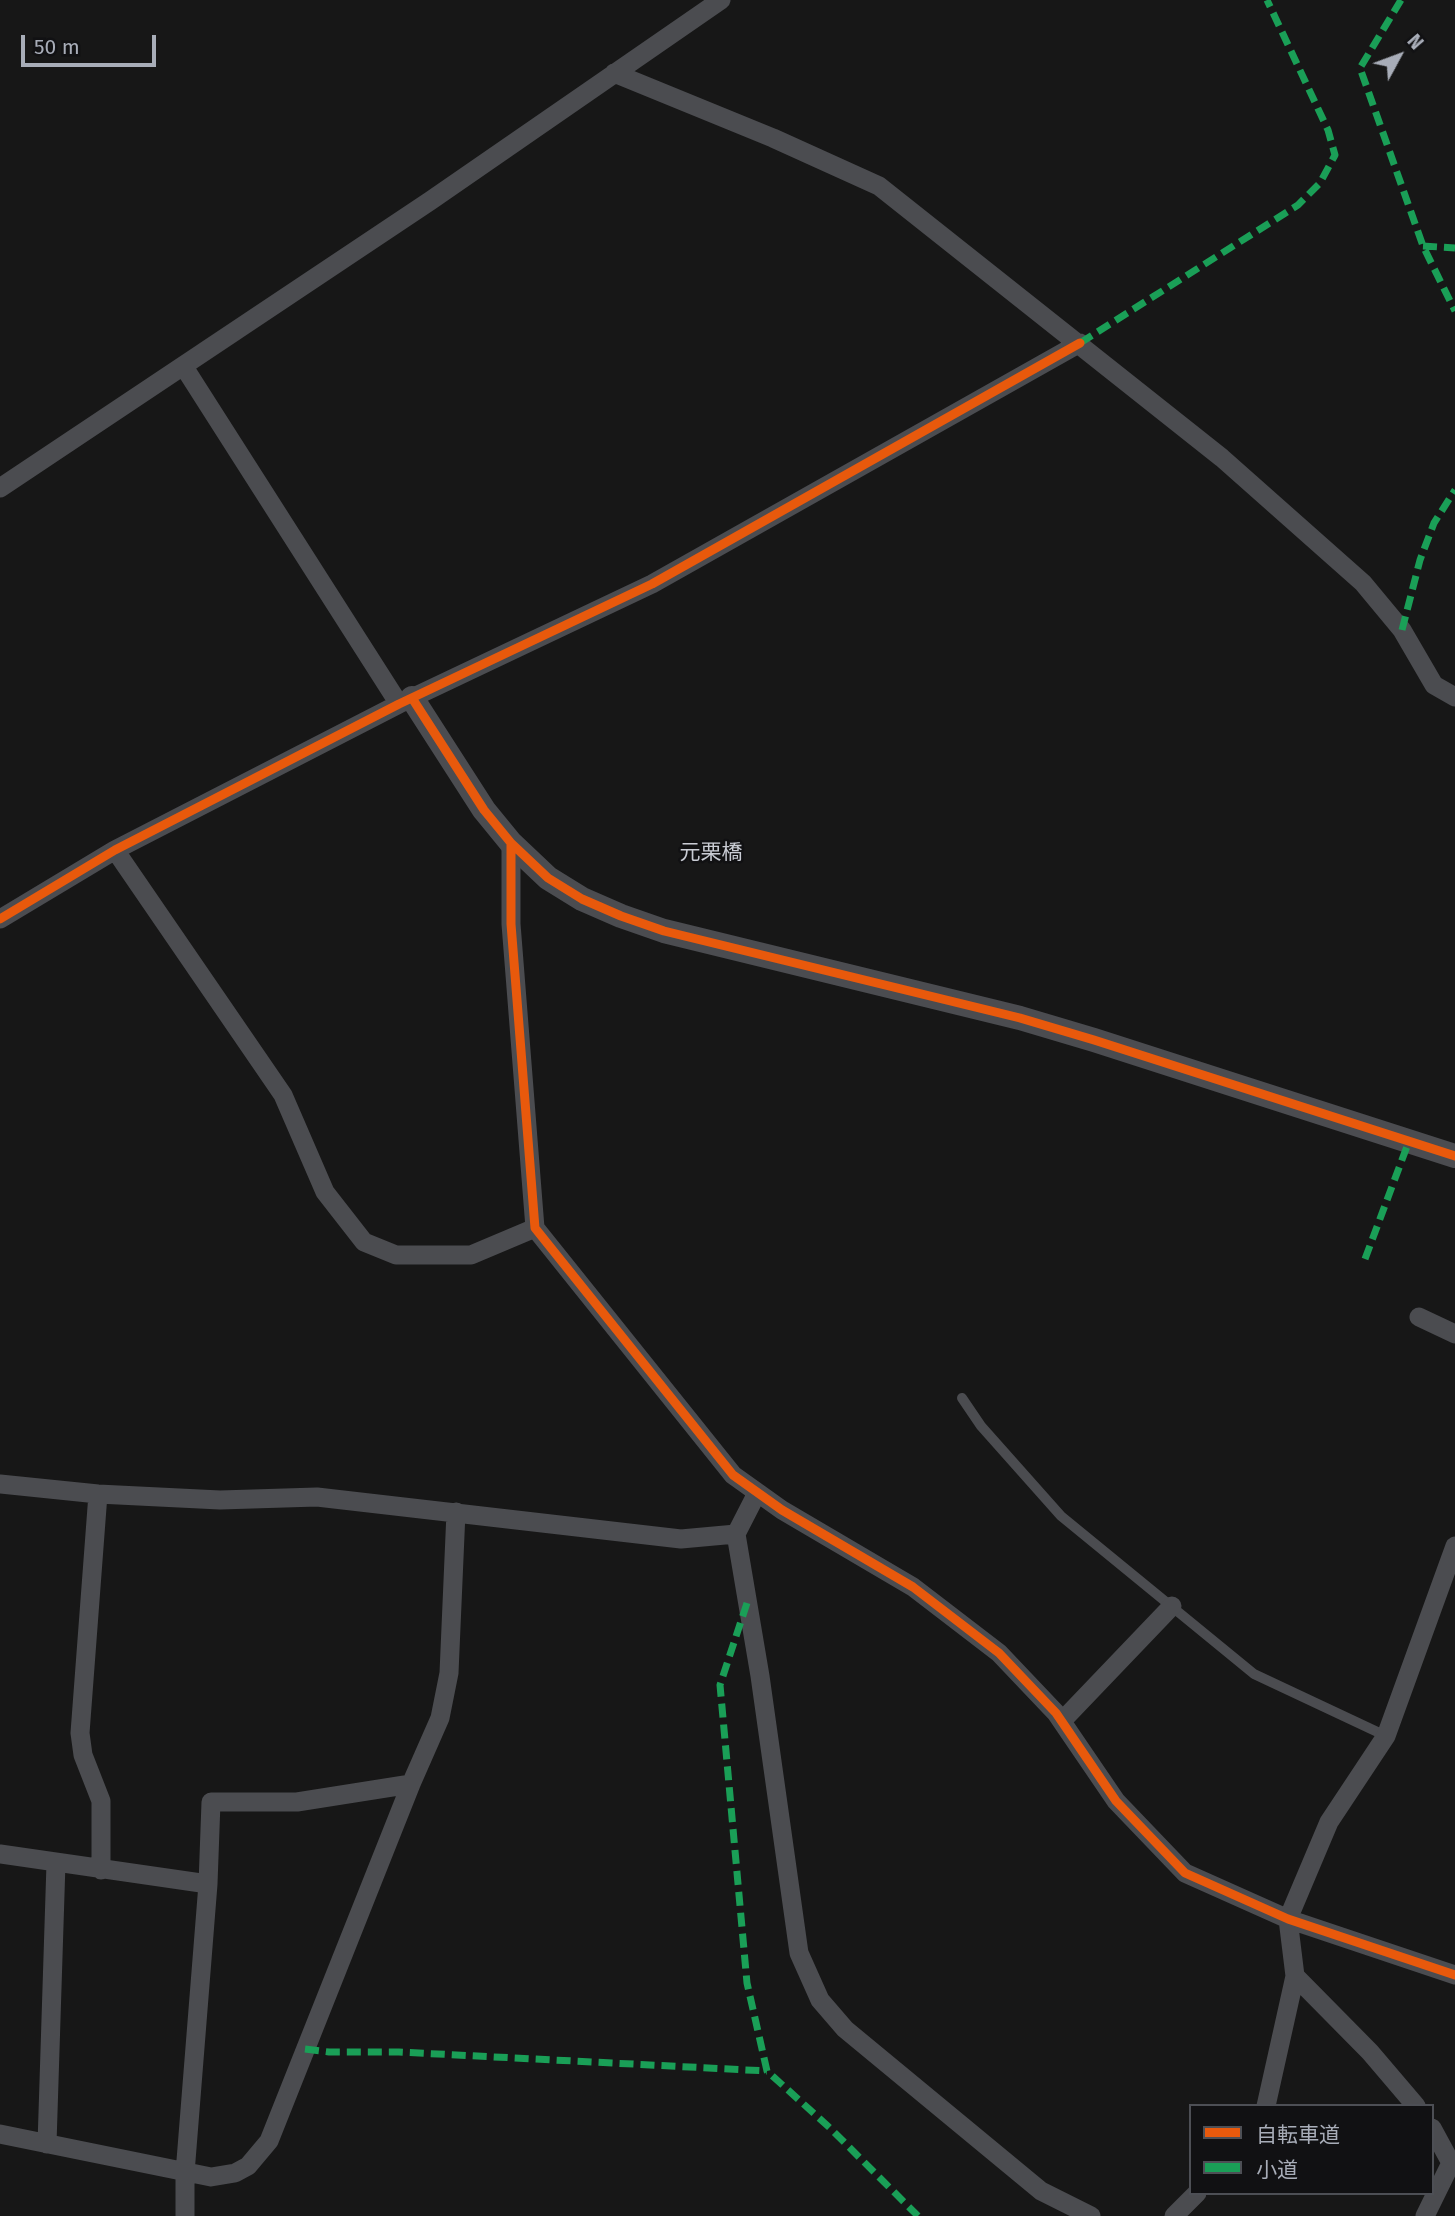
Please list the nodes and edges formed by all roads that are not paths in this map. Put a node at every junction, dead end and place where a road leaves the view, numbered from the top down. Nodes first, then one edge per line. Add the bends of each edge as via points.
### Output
1 (721, 0) edge
2 (614, 73) junction
3 (1080, 344) junction
4 (184, 367) junction
5 (0, 488) edge
6 (1455, 697) edge
7 (405, 701) junction
8 (511, 843) junction
9 (115, 850) junction
10 (0, 919) edge
11 (1455, 1156) edge
12 (535, 1228) junction
13 (1419, 1317) dead end
14 (1455, 1334) edge
15 (962, 1398) dead end
16 (0, 1484) edge
17 (757, 1493) junction
18 (97, 1494) junction
19 (456, 1512) junction
20 (736, 1535) junction
21 (1455, 1546) edge
22 (1172, 1606) junction
23 (1062, 1721) junction
24 (1386, 1736) junction
25 (411, 1784) junction
26 (0, 1854) edge
27 (56, 1863) junction
28 (101, 1870) junction
29 (208, 1884) junction
30 (1288, 1919) junction
31 (1455, 1975) edge
32 (1295, 1976) junction
33 (1266, 2104) edge
34 (1414, 2104) edge
35 (1434, 2132) edge
36 (0, 2134) edge
37 (47, 2144) junction
38 (1453, 2165) edge
39 (185, 2173) junction
40 (1195, 2195) edge
41 (186, 2216) edge
42 (1091, 2216) edge
43 (1174, 2216) edge
44 (1425, 2216) edge

1 - 2 street
2 - 3 street via 879,186
2 - 4 street
3 - 6 street via 1222,458 1363,583 1402,630 1433,685
3 - 7 street via 652,584
4 - 5 street
4 - 7 street
7 - 8 street
7 - 9 street
8 - 11 street via 548,878 582,899 664,931 1020,1018
8 - 12 street via 511,924
9 - 10 street
9 - 12 street via 283,1095 325,1192 364,1242 396,1255 471,1255
12 - 17 street via 733,1475
13 - 14 street
15 - 22 lane via 1061,1516
16 - 18 street
17 - 20 street
17 - 23 street via 914,1587 999,1653
18 - 19 street via 220,1500 317,1497
18 - 28 street via 80,1733 83,1755 101,1801
19 - 20 street via 681,1539
19 - 25 street via 449,1673 440,1718
20 - 42 street via 799,1953 820,2000 845,2029 1041,2191
21 - 24 street
22 - 23 street
22 - 24 lane via 1254,1674
23 - 30 street via 1116,1801 1185,1873
24 - 30 street via 1328,1822
25 - 29 street via 297,1802 211,1802
25 - 39 street via 270,2141 248,2166 235,2173 211,2177
26 - 27 street
27 - 28 street
27 - 37 street
28 - 29 street
29 - 39 street
30 - 31 street
30 - 32 street
32 - 33 street
32 - 34 street
35 - 38 street
36 - 37 street
37 - 39 street
38 - 44 street
39 - 41 street
40 - 43 street

